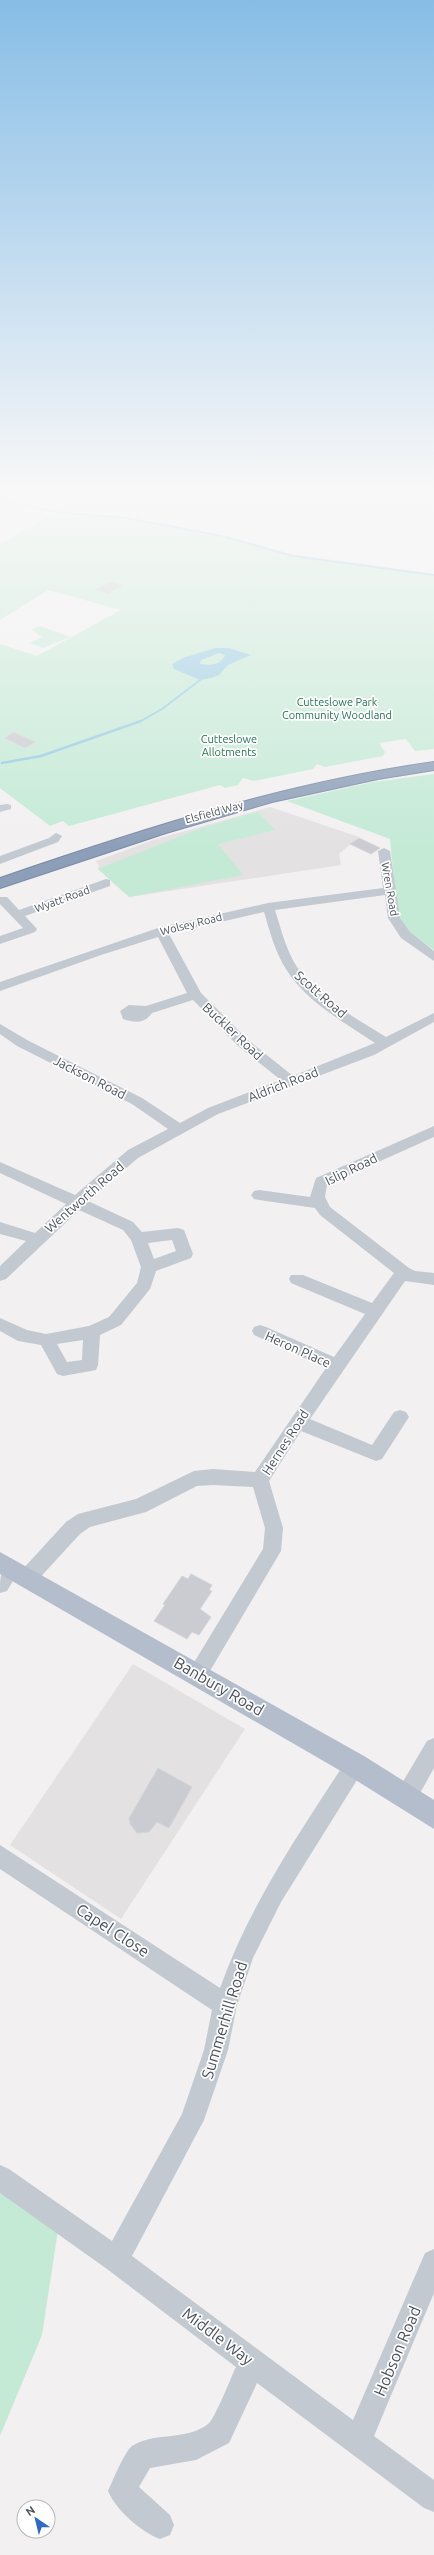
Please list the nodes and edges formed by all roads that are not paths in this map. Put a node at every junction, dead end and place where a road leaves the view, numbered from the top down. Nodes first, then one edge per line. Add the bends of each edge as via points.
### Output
1 (434, 759) edge
2 (434, 766) edge
3 (56, 836) dead end
4 (384, 851) dead end
5 (0, 860) edge
6 (0, 874) edge
7 (0, 883) edge
8 (106, 883) dead end
9 (389, 892) junction
10 (3, 900) dead end
11 (268, 906) junction
12 (17, 915) junction
13 (161, 931) junction
14 (0, 940) edge
15 (434, 957) edge
16 (0, 988) edge
17 (195, 994) junction
18 (144, 1011) dead end
19 (434, 1017) edge
20 (0, 1028) edge
21 (386, 1044) junction
22 (291, 1081) junction
23 (178, 1128) junction
24 (434, 1130) edge
25 (133, 1154) joint
26 (0, 1167) edge
27 (259, 1195) dead end
28 (77, 1202) junction
29 (318, 1203) junction
30 (0, 1228) edge
31 (138, 1238) junction
32 (36, 1239) junction
33 (3, 1266) edge
34 (149, 1267) junction
35 (403, 1272) junction
36 (297, 1279) dead end
37 (434, 1279) edge
38 (375, 1311) junction
39 (0, 1324) edge
40 (260, 1331) dead end
41 (92, 1332) junction
42 (46, 1340) junction
43 (337, 1366) junction
44 (400, 1417) dead end
45 (299, 1422) junction
46 (260, 1480) junction
47 (10, 1573) edge
48 (197, 1674) junction
49 (434, 1748) edge
50 (355, 1765) junction
51 (406, 1797) junction
52 (434, 1816) edge
53 (0, 1856) edge
54 (225, 2005) junction
55 (0, 2178) edge
56 (116, 2260) junction
57 (434, 2262) edge
58 (253, 2362) junction
59 (358, 2440) junction
60 (434, 2498) edge
61 (160, 2525) dead end

1 - 6 highway, Elsfield Way via 362,770 218,802
2 - 7 highway, Elsfield Way via 367,776 224,808 160,827
3 - 5 street via 54,840
4 - 9 street, Wren Road
8 - 12 street, Wyatt Road
9 - 11 street, Wolsey Road
9 - 15 street, Wren Road via 394,918 405,935
10 - 12 street, Wyatt Road
11 - 13 street, Wolsey Road
11 - 21 street, Scott Road via 282,952 294,971 330,1005
12 - 14 street, Wyatt Road via 31,929
13 - 16 street, Wolsey Road via 68,960
13 - 17 street, Buckler Road
17 - 18 street
17 - 22 street, Buckler Road via 243,1043
19 - 21 street, Aldrich Road
20 - 23 street, Jackson Road via 22,1042 137,1101
21 - 22 street, Aldrich Road
22 - 23 street, Aldrich Road via 213,1111
23 - 25 street, Aldrich Road
24 - 29 street, Islip Road via 321,1182 316,1194
25 - 28 street, Wentworth Road
26 - 28 street
27 - 29 street
28 - 31 street via 128,1226
28 - 32 street, Wentworth Road
29 - 35 street, Islip Road
30 - 32 street, Wentworth Road
31 - 34 street
31 - 34 street via 178,1234 184,1254
32 - 33 street, Wentworth Road
34 - 41 street via 144,1285 115,1321
35 - 37 street via 412,1277
35 - 38 street, Hernes Road
36 - 38 street
38 - 43 street, Hernes Road
39 - 42 street via 24,1336
40 - 43 street, Heron Place
41 - 42 street
41 - 42 street via 90,1365 63,1369
43 - 45 street, Hernes Road
44 - 45 street via 376,1454
45 - 46 street, Hernes Road
46 - 47 street via 213,1476 194,1479 140,1506 85,1520
46 - 48 street, Hernes Road via 274,1528 272,1551
47 - 48 main road, Banbury Road
48 - 50 main road, Banbury Road
49 - 51 street
50 - 51 main road, Banbury Road
50 - 54 street, Summerhill Road via 273,1894 244,1954
51 - 52 main road, Banbury Road
53 - 54 street, Capel Close
54 - 56 street, Summerhill Road via 216,2050 192,2120
55 - 56 street, Middle Way
56 - 58 street, Middle Way
57 - 59 street, Hobson Road
58 - 59 street, Middle Way
58 - 61 street via 219,2433 196,2446 141,2456 122,2491
59 - 60 street, Middle Way

